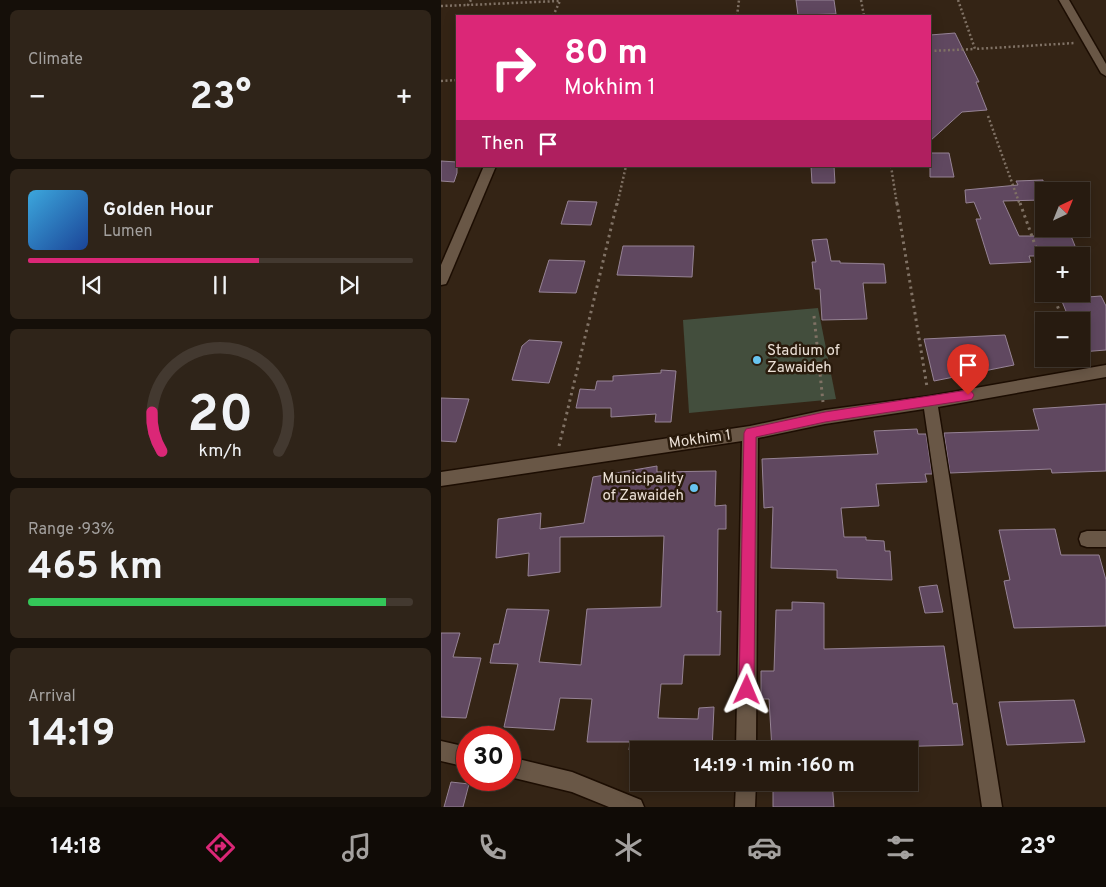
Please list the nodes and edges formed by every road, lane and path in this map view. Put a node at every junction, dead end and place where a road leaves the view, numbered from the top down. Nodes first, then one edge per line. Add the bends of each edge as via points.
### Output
1 (471, 0) edge
2 (739, 0) edge
3 (861, 0) edge
4 (958, 0) edge
5 (1064, 0) edge
6 (559, 1) edge
7 (468, 5) junction
8 (441, 6) edge
9 (553, 15) edge
10 (737, 15) edge
11 (864, 15) edge
12 (1088, 42) junction
13 (975, 49) junction
14 (931, 51) edge
15 (1102, 59) edge
16 (1106, 73) edge
17 (456, 80) edge
18 (441, 81) edge
19 (988, 116) dead end
20 (490, 167) edge
21 (626, 167) edge
22 (891, 167) edge
23 (1036, 247) edge
24 (441, 280) edge
25 (814, 316) dead end
26 (1106, 371) edge
27 (930, 402) junction
28 (825, 417) junction
29 (750, 433) junction
30 (556, 461) junction
31 (441, 479) edge
32 (1106, 538) edge
33 (1087, 539) dead end
34 (746, 741) edge
35 (441, 751) edge
36 (456, 755) edge
37 (521, 770) edge
38 (746, 791) edge
39 (634, 807) edge
40 (745, 807) edge
41 (992, 807) edge

1 - 7 path
2 - 10 path
3 - 11 path
4 - 13 path
5 - 12 street
6 - 7 path
6 - 9 path
7 - 8 path
12 - 13 path
12 - 15 street
13 - 14 path
15 - 16 street
17 - 18 path
19 - 23 path
20 - 24 street
21 - 30 path
22 - 27 path
25 - 28 path
26 - 27 street, Mokhim 1
27 - 28 street, Mokhim 1
27 - 41 street
28 - 29 street, Mokhim 1
29 - 30 street, Mokhim 1
29 - 34 street
30 - 31 street, Mokhim 1
32 - 33 street
35 - 36 street
37 - 39 street via 572,782
38 - 40 street

